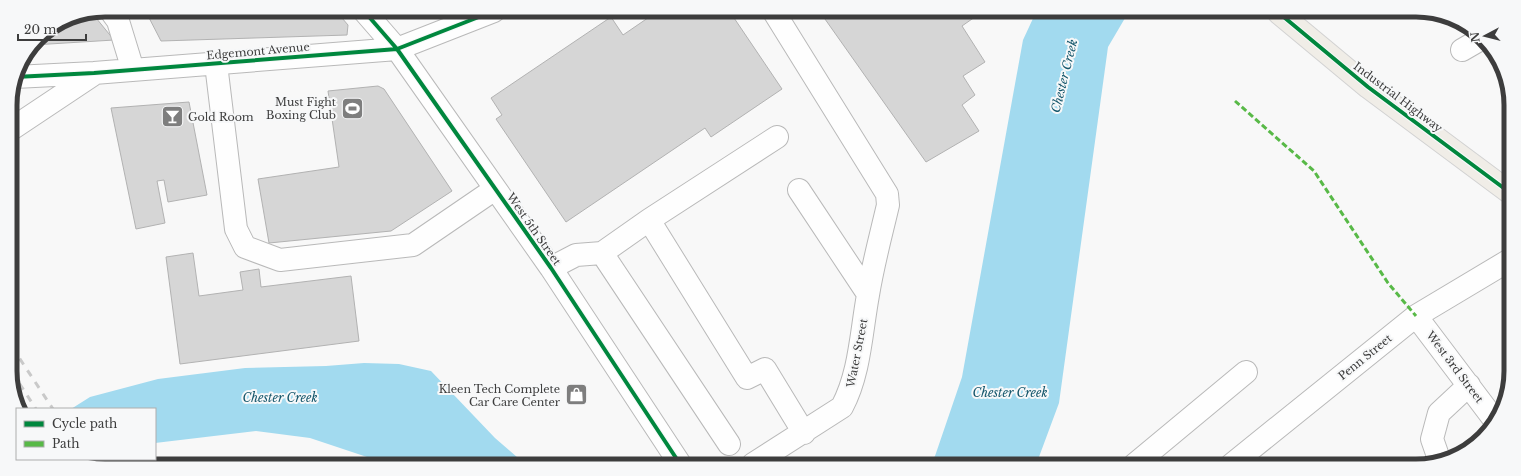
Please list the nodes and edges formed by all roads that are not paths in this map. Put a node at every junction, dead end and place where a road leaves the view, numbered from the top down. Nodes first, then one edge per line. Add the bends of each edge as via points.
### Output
1 (115, 17) edge
2 (369, 17) edge
3 (479, 17) edge
4 (777, 17) edge
5 (1284, 17) edge
6 (1465, 48) edge
7 (397, 49) junction
8 (1462, 50) dead end
9 (216, 64) junction
10 (133, 70) junction
11 (94, 73) junction
12 (22, 77) edge
13 (17, 125) edge
14 (777, 137) dead end
15 (1504, 188) edge
16 (495, 189) junction
17 (799, 190) dead end
18 (649, 220) junction
19 (602, 253) junction
20 (1504, 263) edge
21 (551, 268) junction
22 (868, 294) junction
23 (1416, 316) junction
24 (1246, 372) dead end
25 (1469, 385) junction
26 (1491, 416) edge
27 (804, 433) junction
28 (729, 444) dead end
29 (1438, 456) edge
30 (677, 459) edge
31 (761, 459) edge
32 (1141, 459) edge
33 (1238, 459) edge

1 - 10 street
2 - 7 street, West 5th Street
3 - 7 street, Edgemont Avenue
4 - 22 street, Water Street via 887,194 888,205
5 - 15 main road, Industrial Highway via 1368,87
6 - 8 street
7 - 9 street, Edgemont Avenue
7 - 16 street, West 5th Street
9 - 10 street, Edgemont Avenue
9 - 16 street via 236,229 245,247 280,260 413,245
10 - 11 street, Edgemont Avenue
11 - 12 street, Edgemont Avenue
11 - 13 street
14 - 18 street
16 - 21 street, West 5th Street
17 - 22 street
18 - 19 street
18 - 27 street via 747,378 765,369
19 - 21 street via 576,255
19 - 28 street
20 - 23 street, Penn Street
21 - 30 street, West 5th Street
22 - 27 street, Water Street via 857,367 850,392 842,407
23 - 25 street, West 3rd Street
23 - 33 street, Penn Street
24 - 32 street
25 - 26 street, West 3rd Street
25 - 29 street via 1439,413 1432,438
27 - 31 street, Water Street

